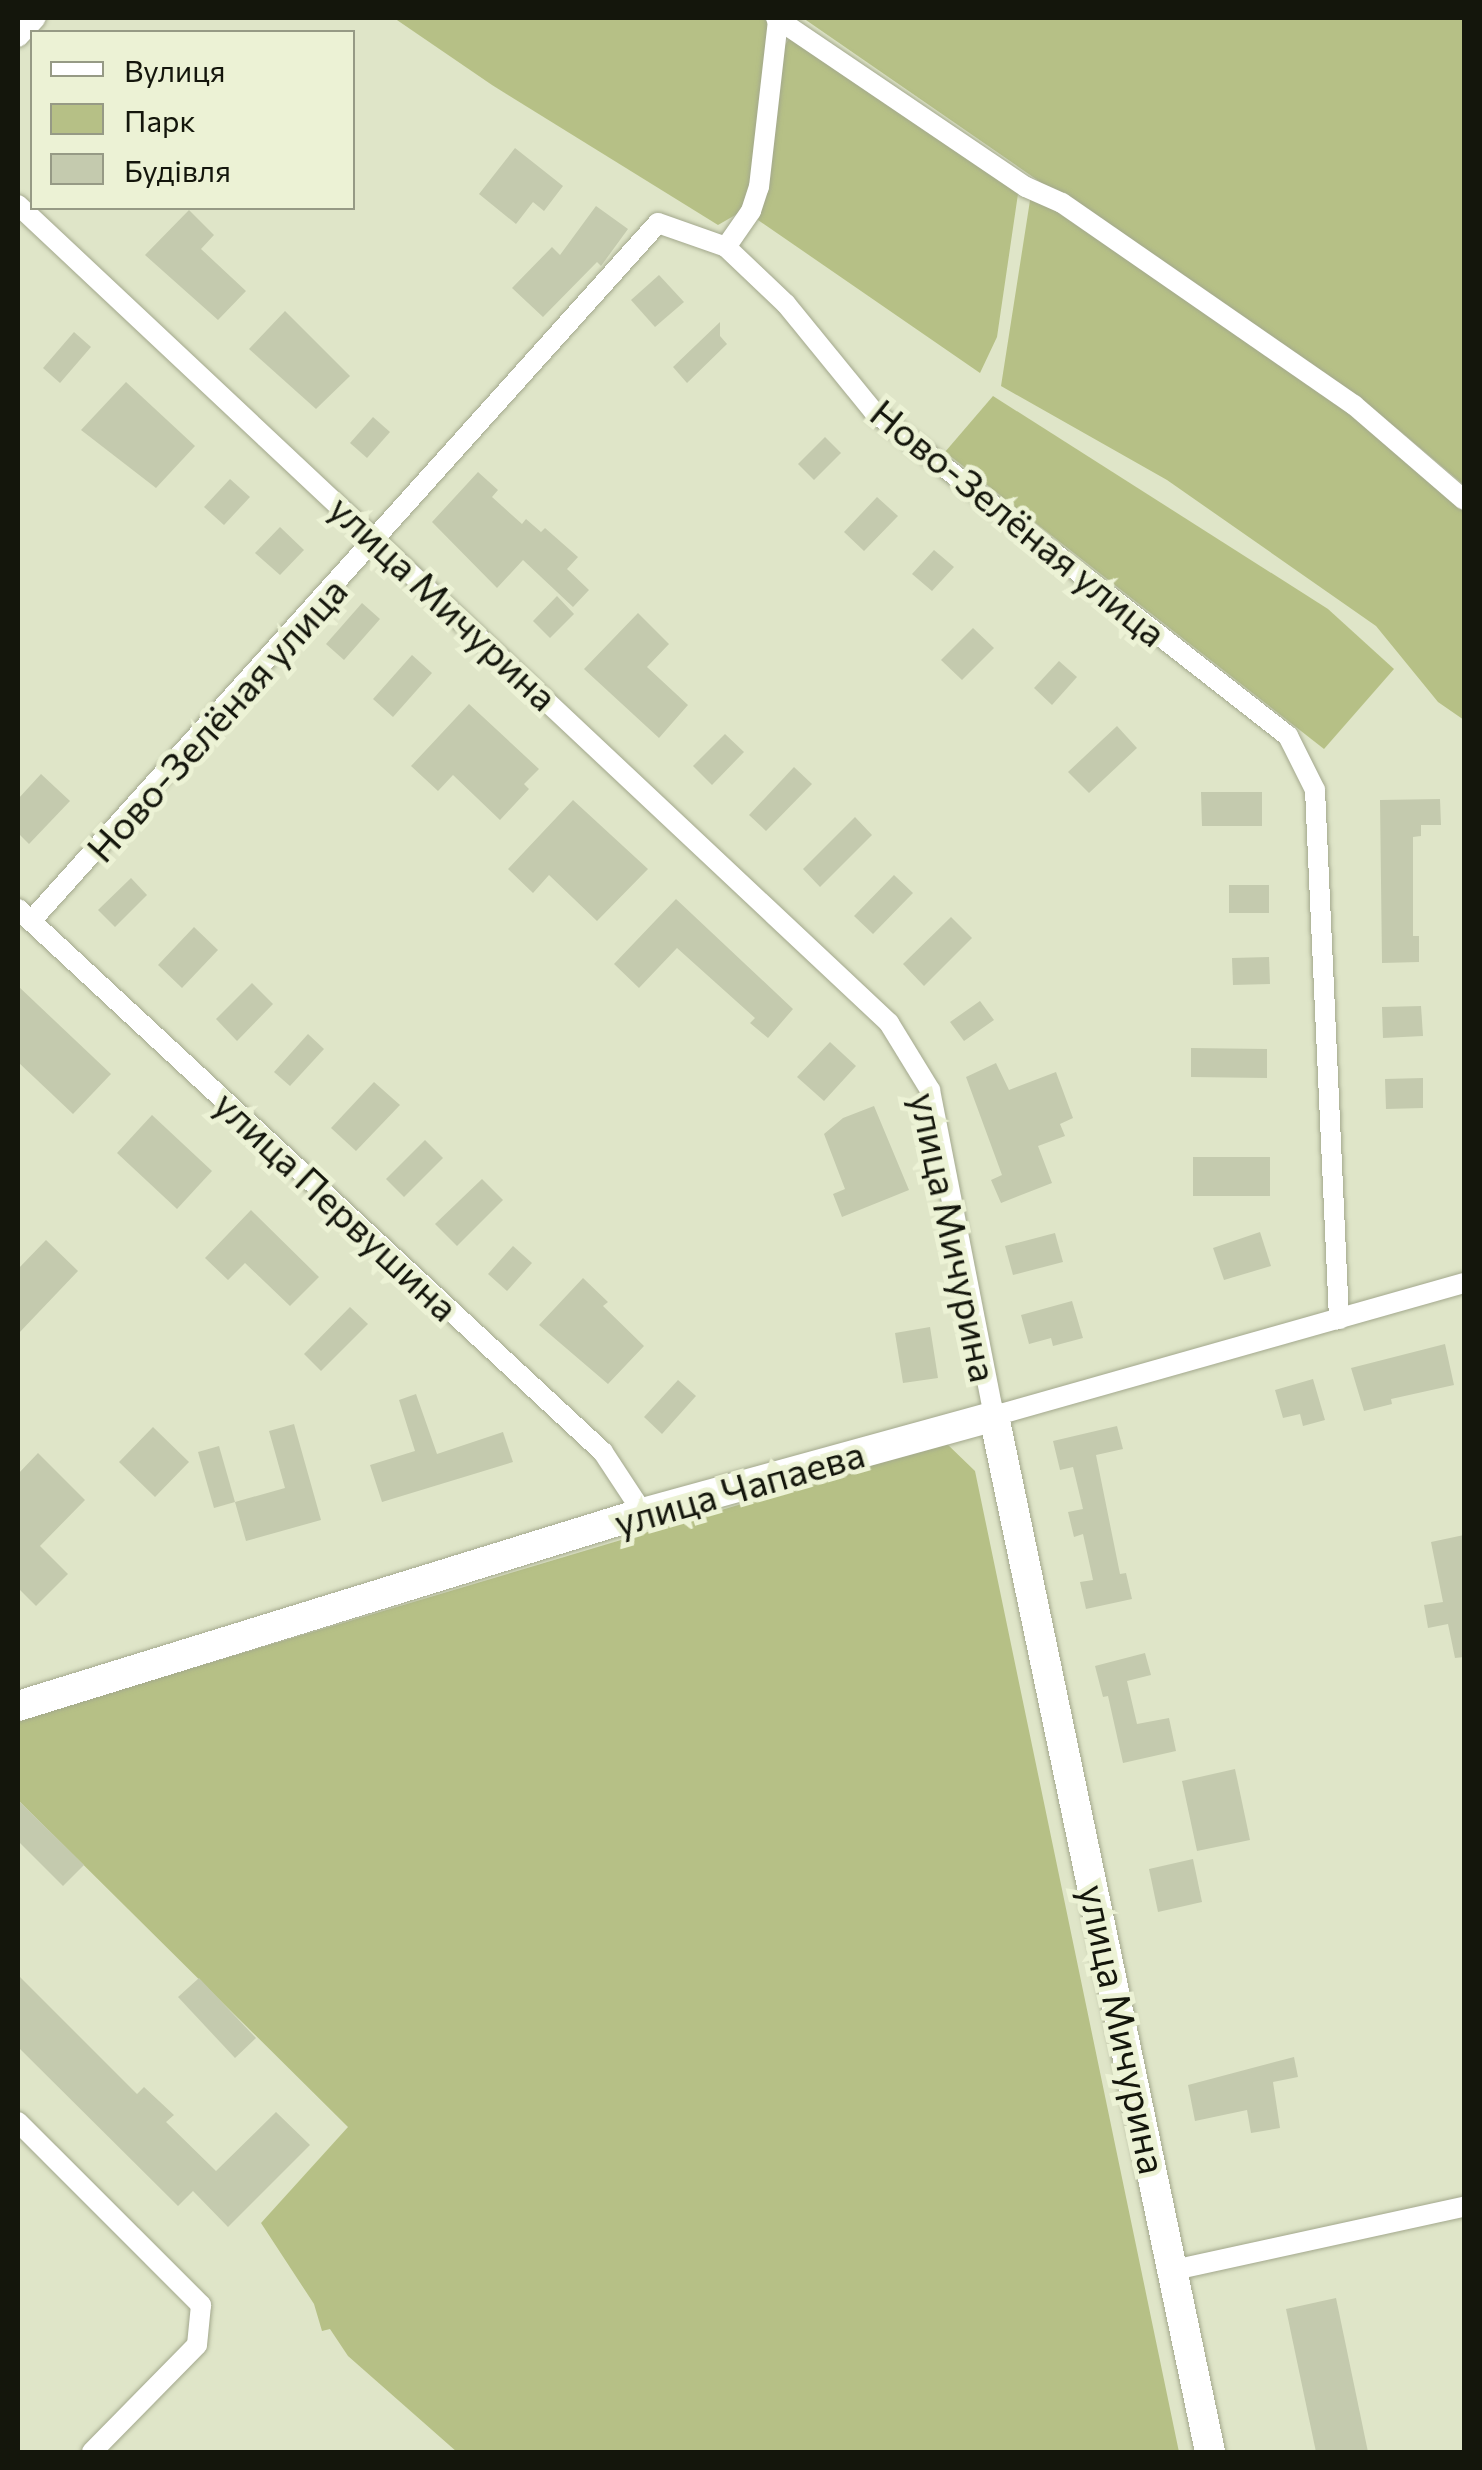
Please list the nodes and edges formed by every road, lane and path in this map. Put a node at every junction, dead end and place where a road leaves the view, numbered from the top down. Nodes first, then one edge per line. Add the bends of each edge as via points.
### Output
1 (36, 18) edge
2 (777, 18) edge
3 (18, 37) edge
4 (18, 205) edge
5 (726, 247) junction
6 (1464, 500) edge
7 (379, 540) junction
8 (24, 915) edge
9 (1464, 1284) edge
10 (1339, 1319) junction
11 (994, 1416) junction
12 (643, 1514) junction
13 (18, 1706) edge
14 (18, 2122) edge
15 (1464, 2207) edge
16 (1174, 2270) junction
17 (92, 2452) edge
18 (1210, 2452) edge

1 - 3 street
2 - 5 street via 759,186
2 - 6 street via 1354,404
4 - 7 street, улица Мичурина
5 - 7 street, Ново-Зелёная улица via 658,223
5 - 10 street, Ново-Зелёная улица via 786,304 874,412 1288,736 1315,790
7 - 8 street, Ново-Зелёная улица
7 - 11 street, улица Мичурина via 889,1022 930,1090
8 - 12 street, улица Первушина via 603,1452
9 - 10 street, улица Чапаева
10 - 11 street, улица Чапаева
11 - 12 main road, улица Чапаева
11 - 16 main road, улица Мичурина
12 - 13 main road, улица Чапаева
14 - 17 street via 201,2305 197,2345
15 - 16 street
16 - 18 main road, улица Мичурина

